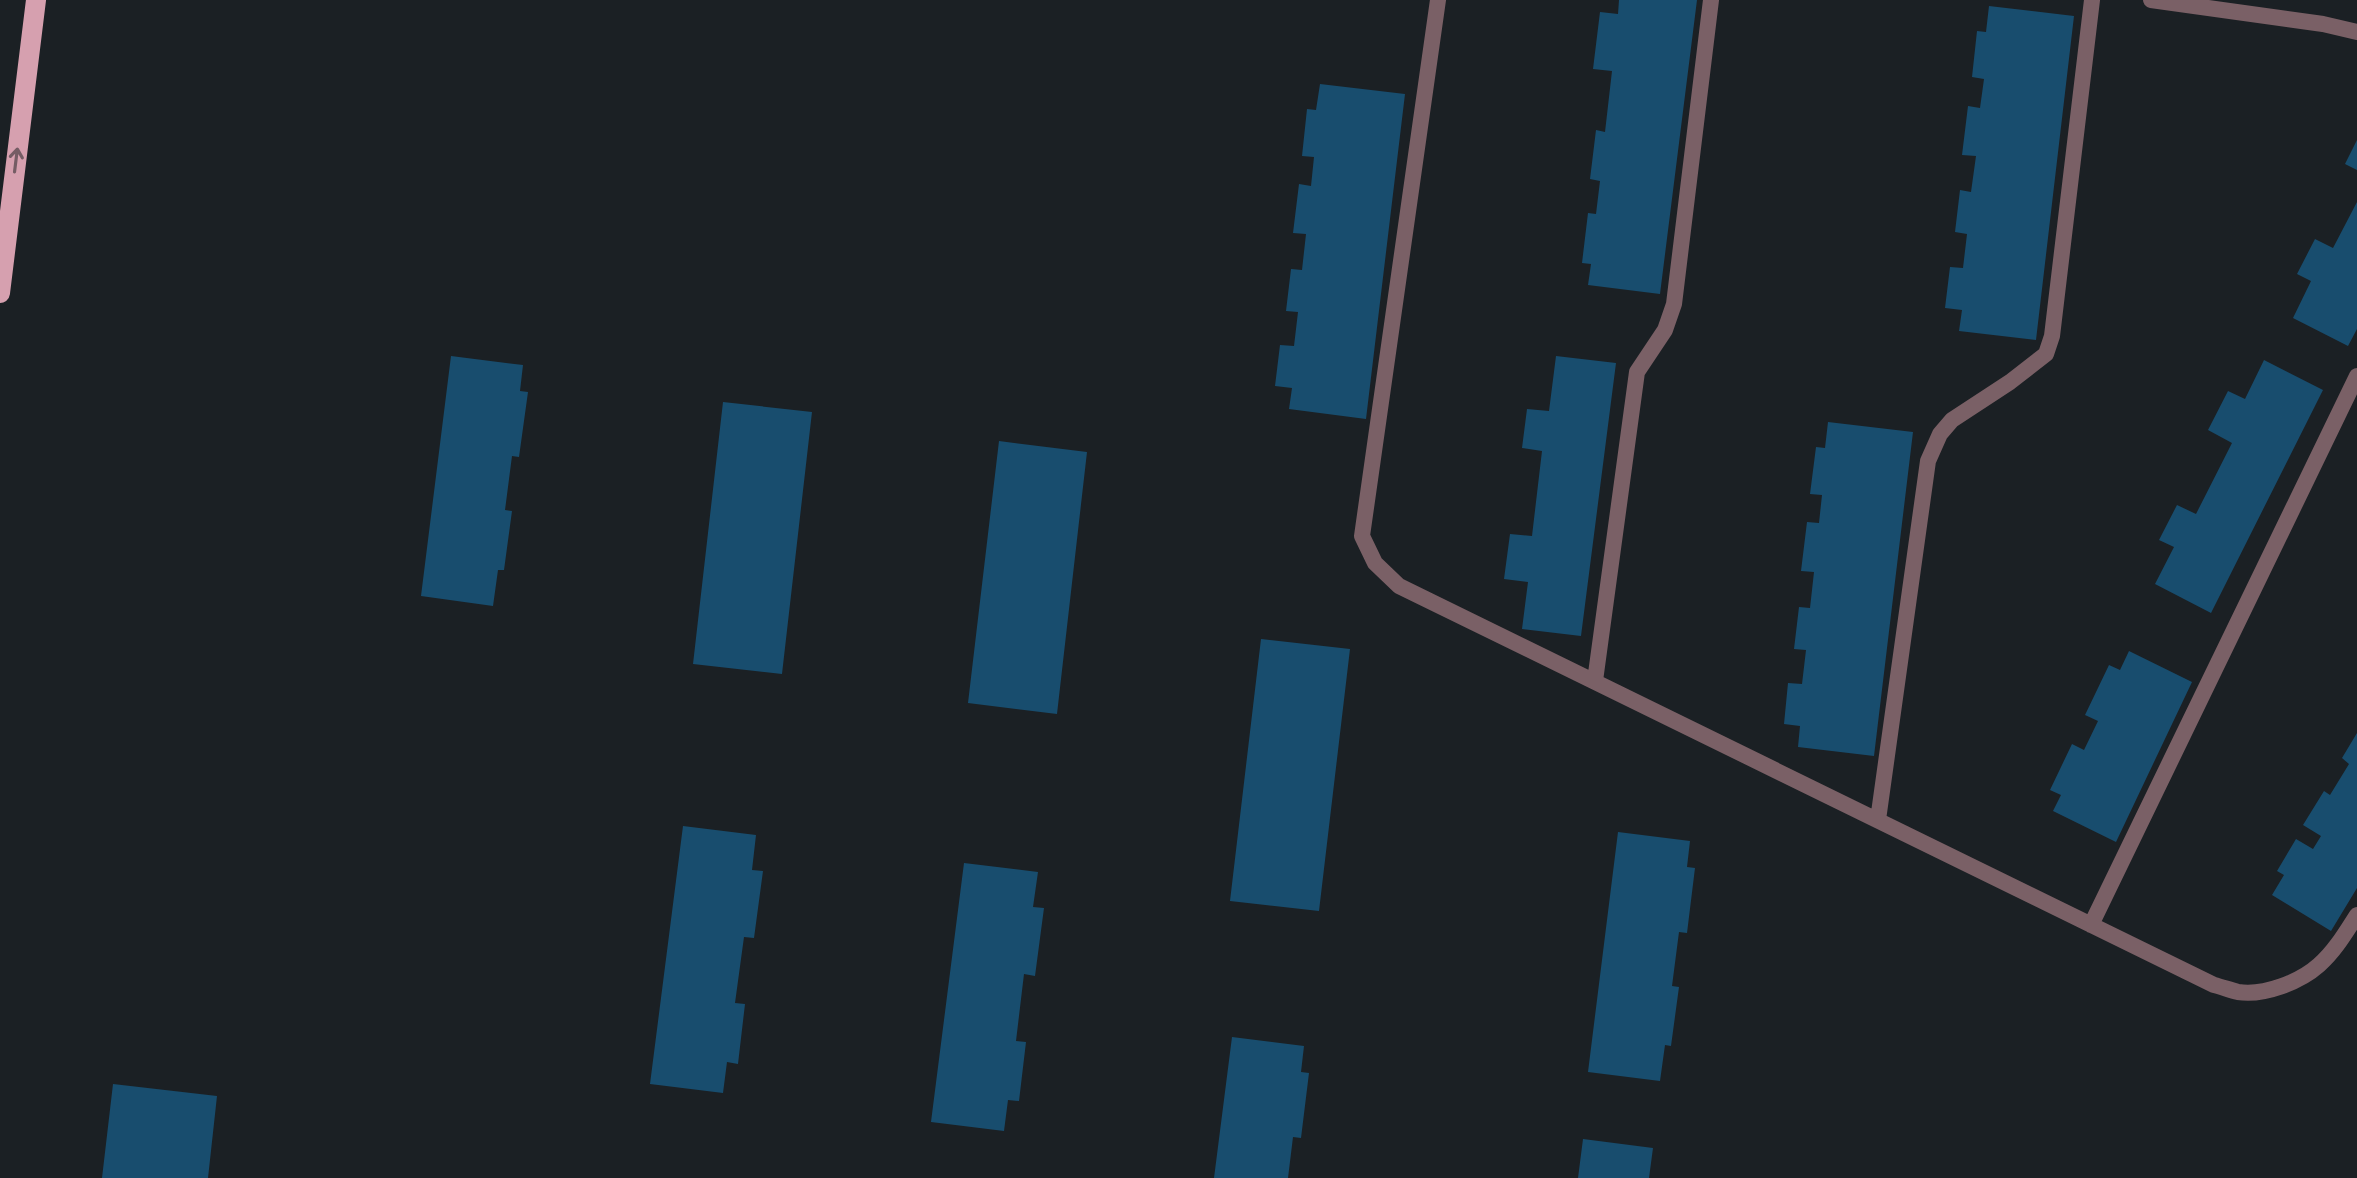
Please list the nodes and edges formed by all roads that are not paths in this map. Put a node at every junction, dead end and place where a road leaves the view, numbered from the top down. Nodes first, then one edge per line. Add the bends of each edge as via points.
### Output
1 (36, 0) edge
2 (1438, 0) edge
3 (1711, 0) edge
4 (2092, 0) edge
5 (2151, 0) edge
6 (2357, 32) edge
7 (0, 293) edge
8 (2357, 376) edge
9 (1595, 681) junction
10 (1878, 820) junction
11 (2357, 915) edge
12 (2091, 925) junction

7 -> 1 main road
2 - 9 street via 1362,536 1375,563 1399,586
3 - 9 street via 1674,304 1665,330 1637,372
4 - 10 street via 2052,336 2046,354 1952,420 1928,461
5 - 6 street
8 - 12 street
9 - 10 street
10 - 12 street
11 - 12 street via 2318,967 2267,991 2240,992 2214,985

